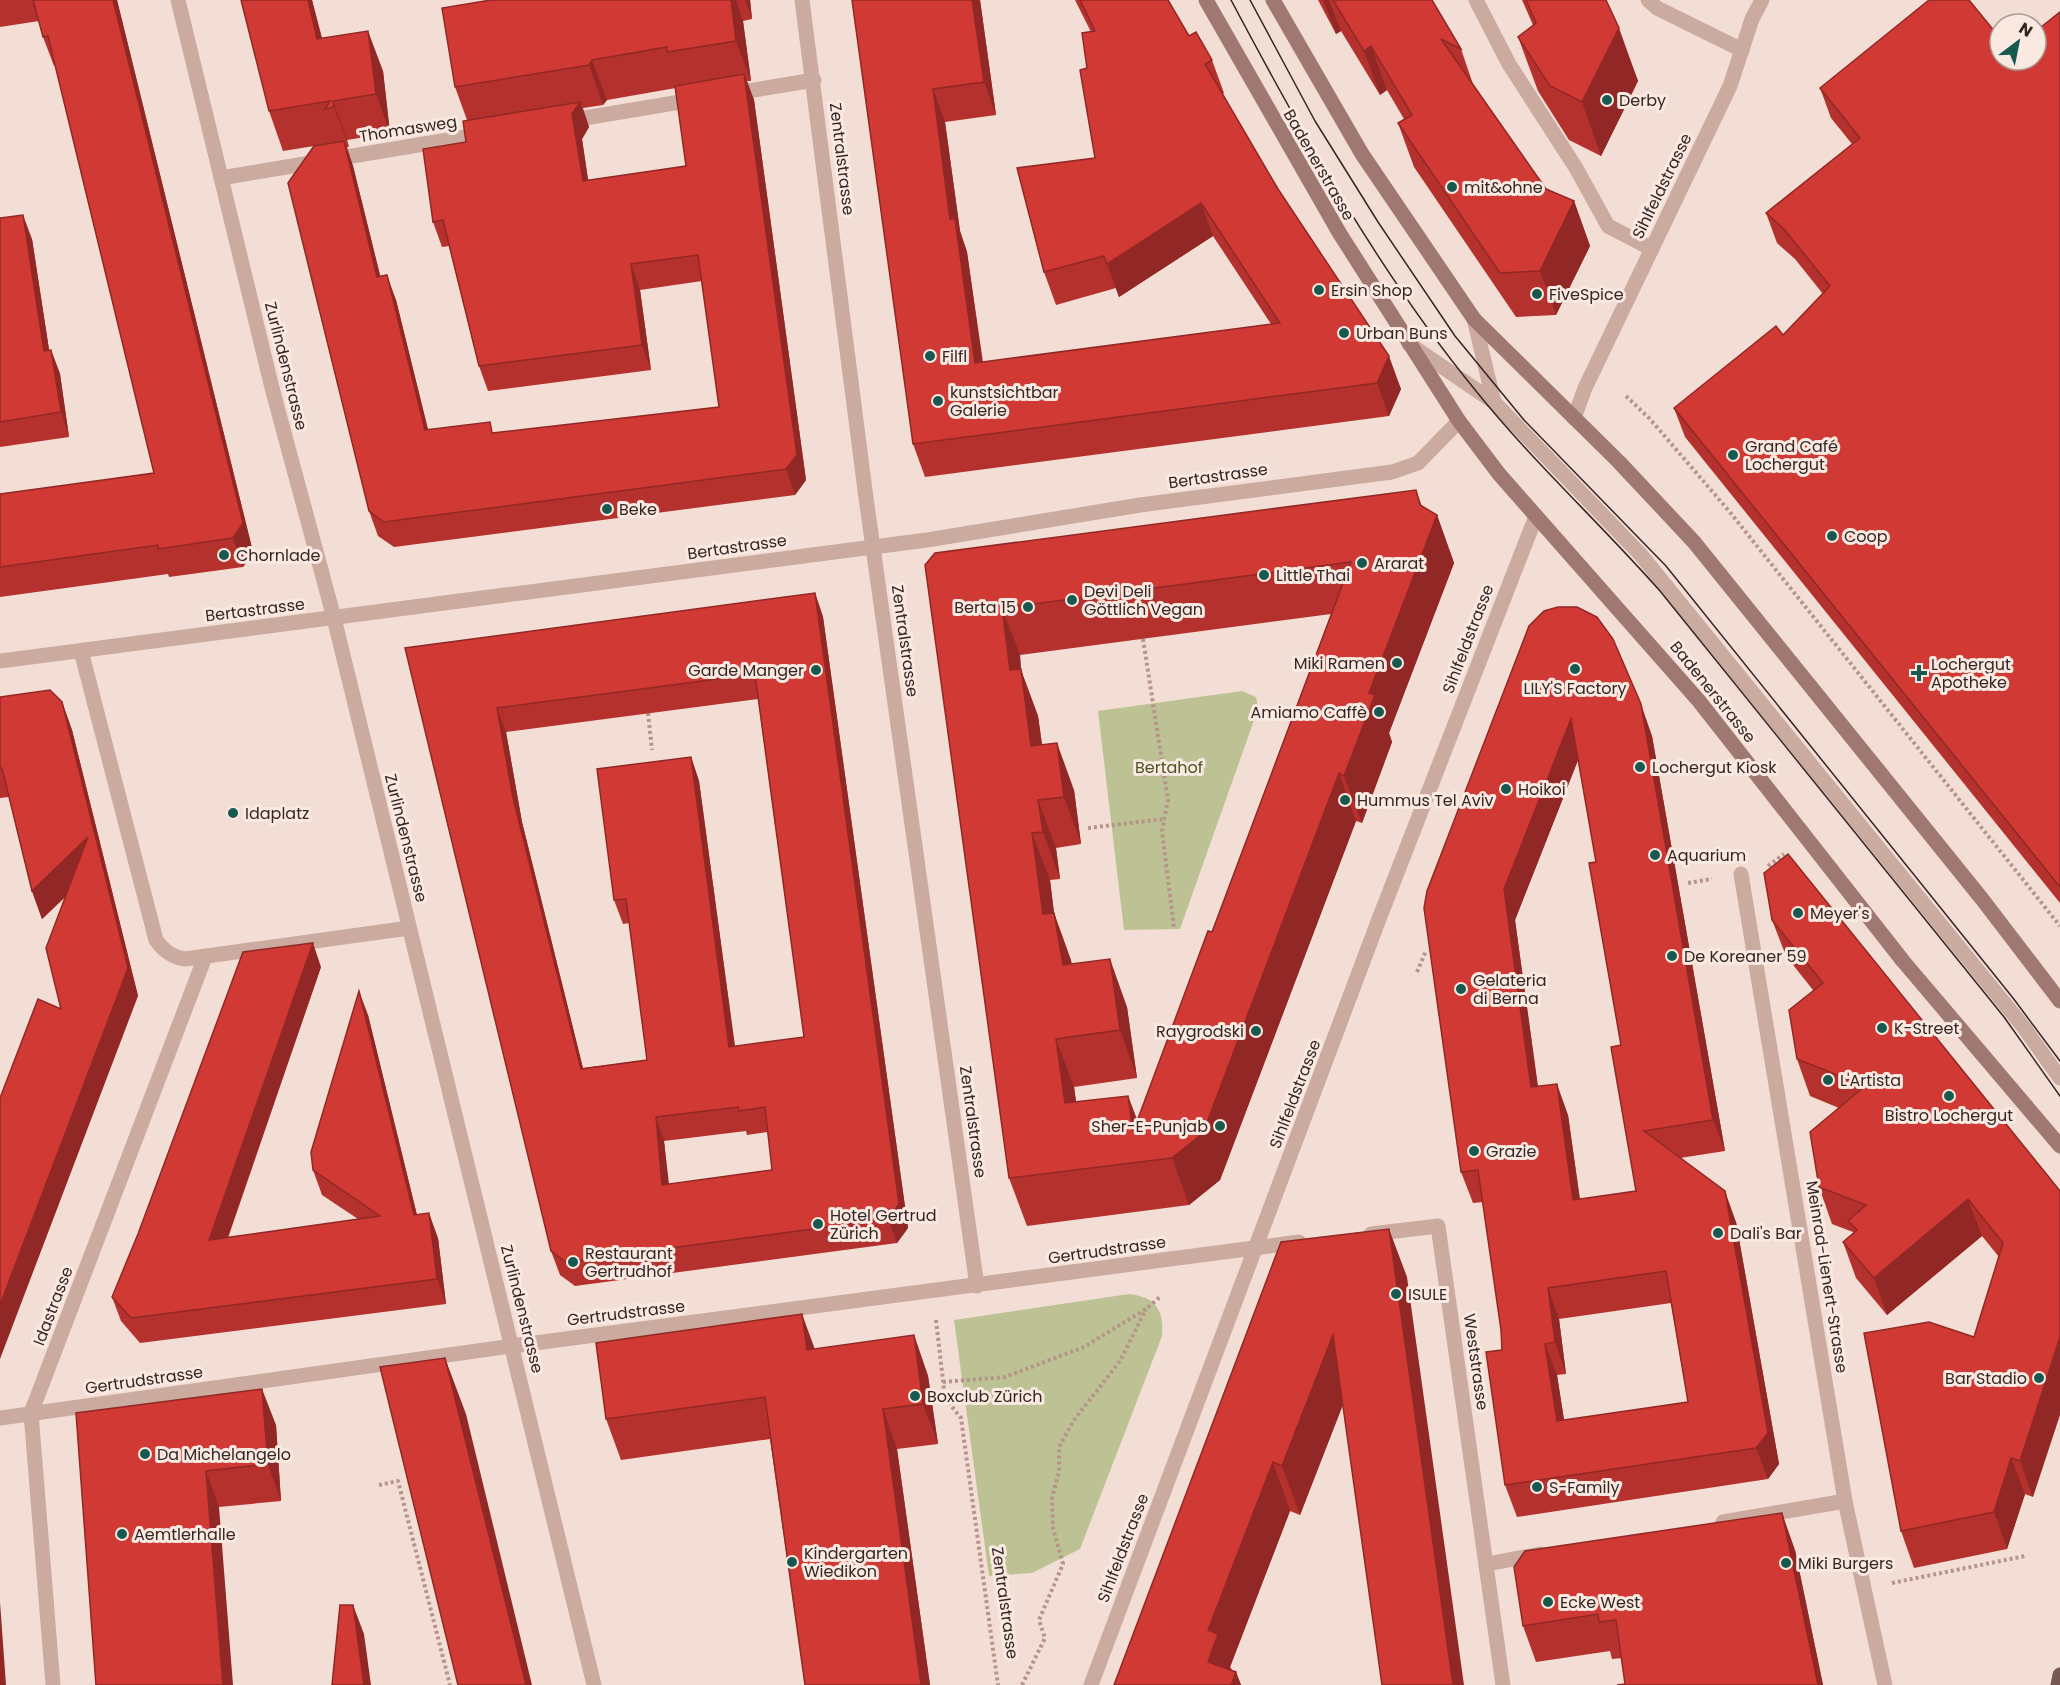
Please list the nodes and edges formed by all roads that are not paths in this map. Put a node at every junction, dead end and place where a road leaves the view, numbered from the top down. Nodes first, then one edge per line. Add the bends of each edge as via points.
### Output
1 (178, 0) edge
2 (802, 0) edge
3 (1206, 0) edge
4 (1273, 0) edge
5 (1476, 0) edge
6 (1648, 0) edge
7 (1762, 0) edge
8 (1742, 50) junction
9 (814, 80) junction
10 (556, 123) edge
11 (497, 132) edge
12 (221, 178) junction
13 (1652, 249) junction
14 (1474, 320) junction
15 (1409, 344) junction
16 (1494, 402) junction
17 (1574, 418) junction
18 (1460, 421) junction
19 (1536, 516) junction
20 (874, 547) junction
21 (334, 618) junction
22 (81, 651) junction
23 (0, 661) edge
24 (1741, 874) dead end
25 (409, 928) junction
26 (205, 957) junction
27 (2060, 1001) edge
28 (2060, 1078) edge
29 (2060, 1146) edge
30 (1359, 1235) edge
31 (1313, 1241) edge
32 (1256, 1247) junction
33 (976, 1286) junction
34 (512, 1346) junction
35 (31, 1413) junction
36 (0, 1418) edge
37 (1845, 1501) junction
38 (1713, 1524) edge
39 (1558, 1551) edge
40 (1487, 1564) junction
41 (2060, 1675) edge
42 (53, 1685) edge
43 (594, 1685) edge
44 (1091, 1685) edge
45 (1503, 1685) edge
46 (1885, 1685) edge
47 (2058, 1685) edge

1 - 12 street, Zurlindenstrasse
2 - 9 street, Zentralstrasse
3 - 15 street, Badenerstrasse via 1334,224
4 - 14 street, Badenerstrasse via 1368,164
5 - 13 street via 1509,64 1608,226
6 - 8 street
7 - 8 street, Sihlfeldstrasse
8 - 13 street, Sihlfeldstrasse via 1730,86
9 - 10 street
9 - 20 street, Zentralstrasse
11 - 12 street, Thomasweg
12 - 21 street, Zurlindenstrasse
13 - 17 street, Sihlfeldstrasse
14 - 16 street, Badenerstrasse
14 - 17 street, Badenerstrasse
15 - 16 street, Badenerstrasse
15 - 18 street, Badenerstrasse
16 - 28 street, Badenerstrasse via 1673,592 2022,1025
17 - 27 street, Badenerstrasse via 1694,542 1982,898
18 - 19 street, Badenerstrasse
18 - 20 street, Bertastrasse via 1418,463 1392,471
19 - 29 street, Badenerstrasse via 1699,701 1903,961
19 - 32 street, Sihlfeldstrasse
20 - 21 street, Bertastrasse
20 - 33 street, Zentralstrasse
21 - 22 street, Bertastrasse
21 - 25 street, Zurlindenstrasse
22 - 23 street, Bertastrasse
22 - 26 street via 156,940 163,950 177,958
24 - 37 street, Meinrad-Lienert-Strasse
25 - 26 street
25 - 34 street, Zurlindenstrasse
26 - 35 street, Idastrasse
30 - 40 street, Weststrasse via 1438,1226
31 - 32 street
32 - 33 street, Gertrudstrasse
32 - 44 street, Sihlfeldstrasse
33 - 34 street, Gertrudstrasse
34 - 35 street, Gertrudstrasse
34 - 43 street, Zurlindenstrasse
35 - 36 street, Gertrudstrasse
35 - 42 street, Idastrasse
37 - 38 street
37 - 46 street, Meinrad-Lienert-Strasse
39 - 40 street
40 - 45 street, Weststrasse
41 - 47 main road

